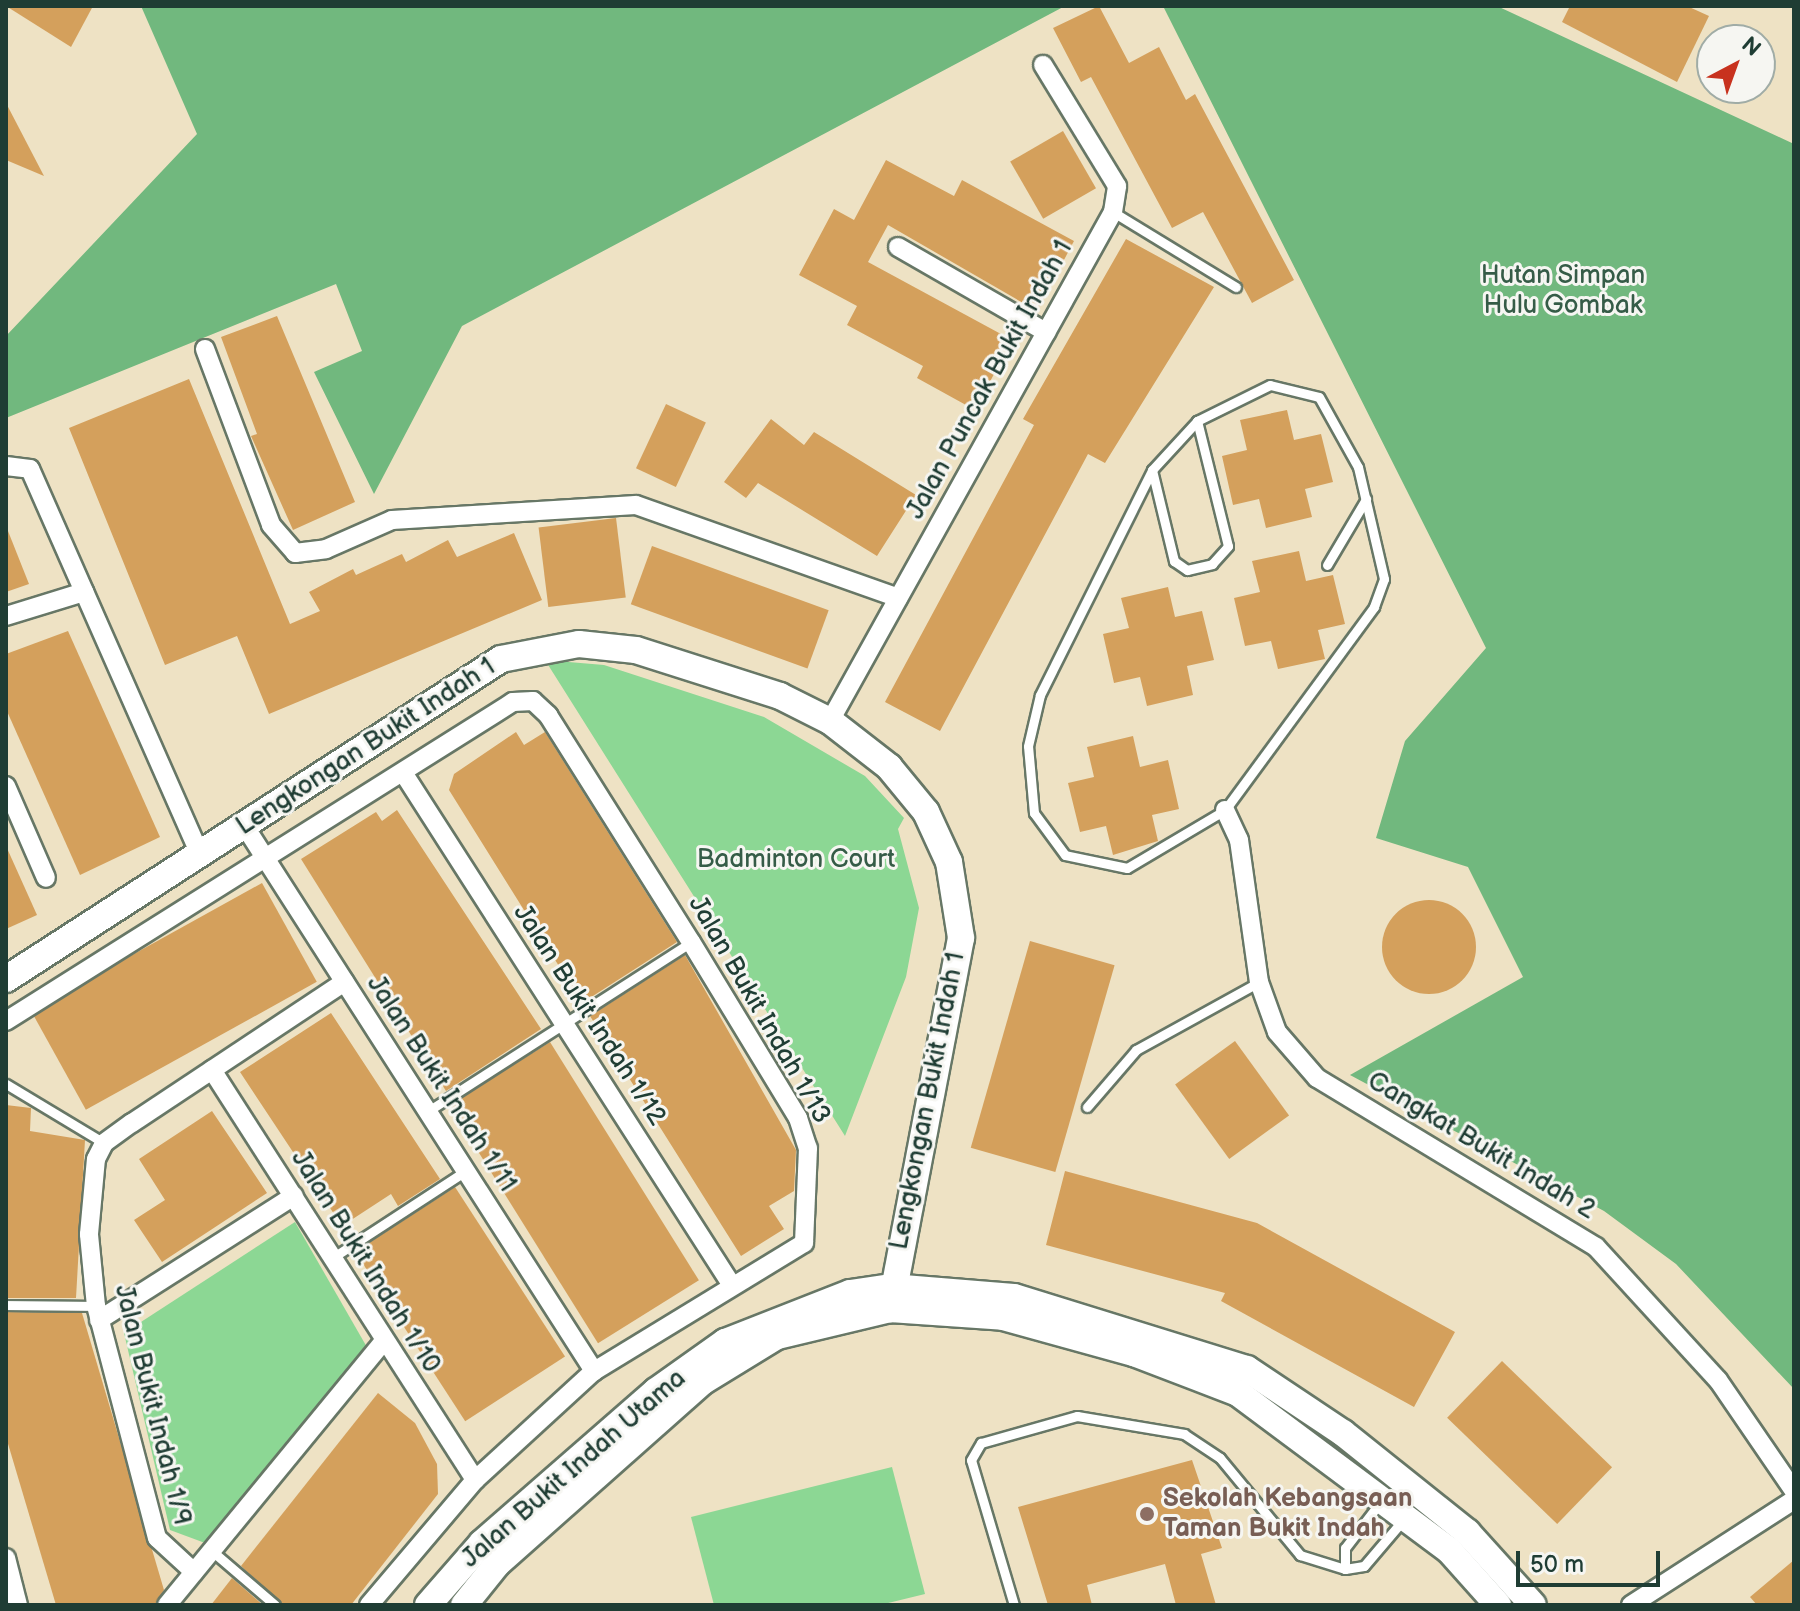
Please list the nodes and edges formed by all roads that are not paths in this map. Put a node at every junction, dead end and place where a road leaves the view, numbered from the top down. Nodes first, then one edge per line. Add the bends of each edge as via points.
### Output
1 (1043, 65) dead end
2 (1113, 212) junction
3 (898, 247) dead end
4 (1236, 287) dead end
5 (1046, 332) junction
6 (205, 349) dead end
7 (1197, 421) junction
8 (6, 466) edge
9 (1152, 470) junction
10 (1366, 499) junction
11 (1327, 565) dead end
12 (84, 592) junction
13 (898, 598) junction
14 (6, 616) edge
15 (830, 721) junction
16 (404, 774) junction
17 (6, 786) edge
18 (1225, 810) junction
19 (244, 825) junction
20 (199, 853) junction
21 (267, 859) junction
22 (46, 878) dead end
23 (691, 942) junction
24 (6, 979) edge
25 (344, 982) junction
26 (1259, 982) junction
27 (6, 1021) edge
28 (564, 1024) junction
29 (212, 1070) junction
30 (6, 1084) edge
31 (1087, 1107) dead end
32 (428, 1111) junction
33 (104, 1143) junction
34 (467, 1170) junction
35 (294, 1196) junction
36 (332, 1258) junction
37 (731, 1284) junction
38 (890, 1298) junction
39 (6, 1305) edge
40 (98, 1313) junction
41 (382, 1343) junction
42 (594, 1371) junction
43 (475, 1480) junction
44 (1794, 1491) edge
45 (1384, 1498) junction
46 (1794, 1500) edge
47 (1406, 1516) junction
48 (212, 1551) junction
49 (6, 1558) edge
50 (1345, 1569) junction
51 (194, 1572) junction
52 (1528, 1599) edge
53 (18, 1605) edge
54 (167, 1605) edge
55 (275, 1605) edge
56 (369, 1605) edge
57 (428, 1605) edge
58 (464, 1605) edge
59 (1014, 1605) edge
60 (1498, 1605) edge
61 (1551, 1605) edge
62 (1631, 1605) edge

1 - 2 street via 1117,186
2 - 4 lane
2 - 5 street, Jalan Puncak Bukit Indah 1
3 - 5 street
5 - 13 street, Jalan Puncak Bukit Indah 1
6 - 13 street via 271,525 295,553 326,549 392,520 636,505
7 - 9 lane
7 - 9 lane via 1228,546 1212,564 1187,570 1174,561
7 - 10 lane via 1270,385 1319,397 1358,467
8 - 12 street via 30,469
9 - 18 lane via 1040,695 1028,746 1034,813 1065,855 1127,868
10 - 11 lane
10 - 18 lane via 1384,579 1374,607
12 - 14 street
12 - 20 street
13 - 15 street, Jalan Puncak Bukit Indah 1
15 - 19 street, Lengkongan Bukit Indah 1 via 780,696 636,650 579,644 538,649 501,659
15 - 38 street, Lengkongan Bukit Indah 1 via 889,767 926,812 949,862 961,938
16 - 21 street
16 - 23 street, Jalan Bukit Indah 1/13 via 513,702 533,701 548,715
16 - 28 street, Jalan Bukit Indah 1/12
17 - 22 street
18 - 26 street, Cangkat Bukit Indah 2 via 1239,840
19 - 20 street, Lengkongan Bukit Indah 1
19 - 21 street, Jalan Bukit Indah 1/11
20 - 24 street, Lengkongan Bukit Indah 1
21 - 25 street, Jalan Bukit Indah 1/11
21 - 27 street
23 - 28 lane
23 - 37 street, Jalan Bukit Indah 1/13 via 808,1148 807,1230 791,1256
25 - 29 street
25 - 32 street, Jalan Bukit Indah 1/11
26 - 31 lane via 1136,1050
26 - 44 street, Cangkat Bukit Indah 2 via 1277,1032 1317,1078 1596,1247 1718,1380
28 - 32 lane
28 - 37 street, Jalan Bukit Indah 1/12
29 - 33 street
29 - 35 street, Jalan Bukit Indah 1/10
30 - 33 lane
32 - 34 street, Jalan Bukit Indah 1/11
33 - 40 street, Jalan Bukit Indah 1/9 via 89,1234
34 - 36 lane
34 - 42 street, Jalan Bukit Indah 1/11
35 - 36 street, Jalan Bukit Indah 1/10
35 - 40 street
36 - 41 street, Jalan Bukit Indah 1/10
37 - 42 street
38 - 45 street, Jalan Bukit Indah Utama via 1003,1317 1149,1358 1238,1393
38 - 52 street, Jalan Bukit Indah Utama via 1014,1297 1247,1369 1410,1486
38 - 57 street, Jalan Bukit Indah Utama via 850,1293 725,1342 656,1391 482,1543
38 - 58 street, Jalan Bukit Indah Utama via 777,1336 702,1382 497,1564
39 - 40 lane
40 - 51 street, Jalan Bukit Indah 1/9 via 157,1538
41 - 43 street, Jalan Bukit Indah 1/10
41 - 48 street
42 - 43 street
43 - 56 street
45 - 47 street, Jalan Bukit Indah Utama
45 - 50 lane via 1345,1548
46 - 62 street
47 - 50 lane via 1364,1566
47 - 60 street, Jalan Bukit Indah Utama
48 - 51 street
48 - 55 lane
49 - 53 street
50 - 59 lane via 1300,1555 1220,1458 1184,1434 1077,1416 981,1443 971,1460
51 - 54 street
52 - 61 street, Jalan Bukit Indah Utama

